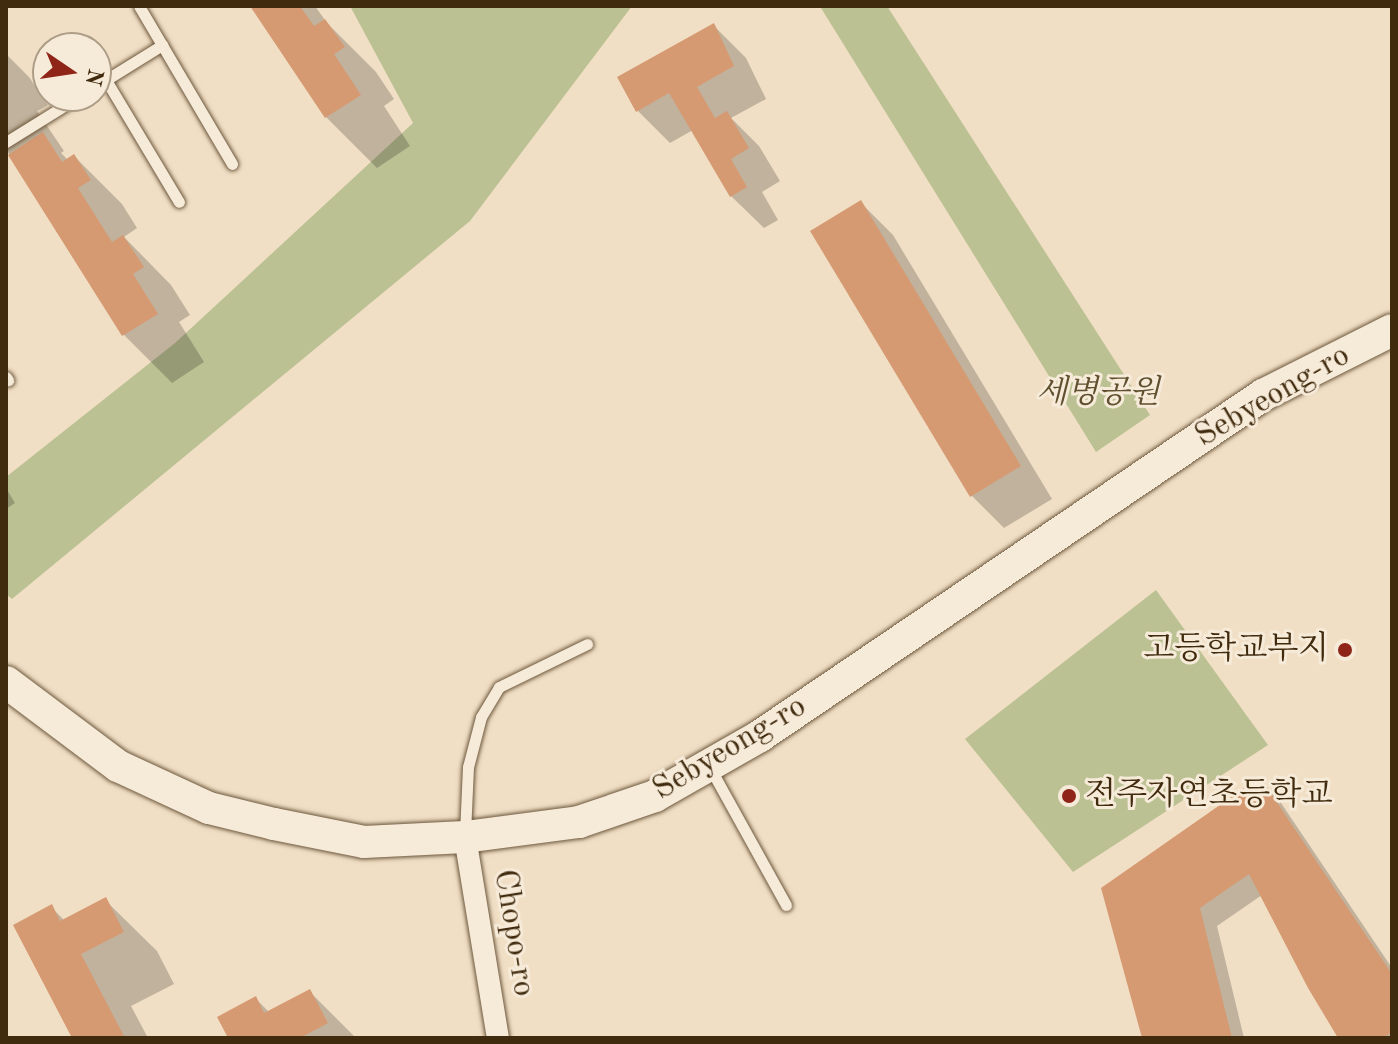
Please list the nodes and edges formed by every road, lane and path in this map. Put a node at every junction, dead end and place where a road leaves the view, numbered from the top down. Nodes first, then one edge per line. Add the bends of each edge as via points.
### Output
1 (139, 6) edge
2 (162, 45) junction
3 (112, 76) edge
4 (112, 100) edge
5 (54, 112) edge
6 (6, 142) edge
7 (232, 164) dead end
8 (179, 202) dead end
9 (1392, 330) edge
10 (587, 644) dead end
11 (6, 682) edge
12 (709, 765) junction
13 (465, 837) junction
14 (786, 905) dead end
15 (498, 1038) edge

1 - 2 lane
2 - 3 lane
2 - 7 lane
4 - 8 lane
5 - 6 lane
9 - 12 street, Sebyeong-ro via 1263,395 760,736
10 - 13 lane via 499,687 481,717 469,758
11 - 13 street, Sebyeong-ro via 118,766 209,808 364,842
12 - 13 street, Sebyeong-ro via 655,796 579,822
12 - 14 lane
13 - 15 street, Chopo-ro

